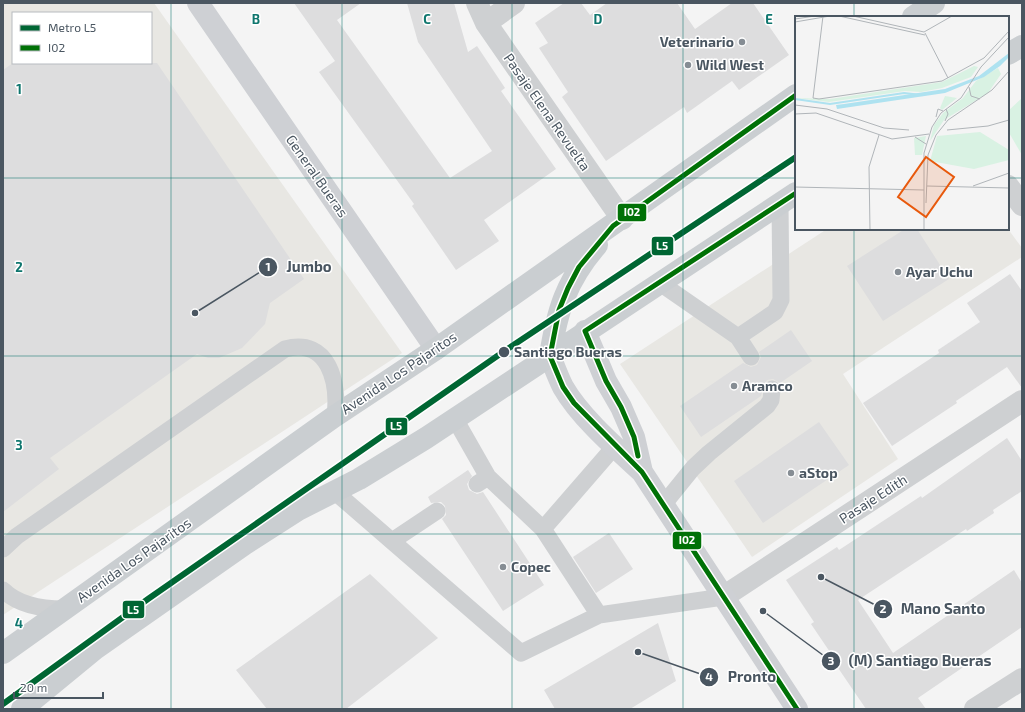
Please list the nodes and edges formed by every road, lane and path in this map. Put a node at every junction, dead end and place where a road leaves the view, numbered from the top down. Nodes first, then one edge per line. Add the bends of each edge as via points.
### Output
1 (198, 3) edge
2 (477, 3) edge
3 (514, 3) edge
4 (934, 3) edge
5 (914, 16) edge
6 (486, 23) junction
7 (1022, 46) edge
8 (1009, 53) edge
9 (795, 96) edge
10 (1009, 187) edge
11 (788, 198) edge
12 (1022, 205) edge
13 (617, 222) junction
14 (660, 283) junction
15 (586, 331) junction
16 (738, 337) junction
17 (436, 349) junction
18 (550, 356) junction
19 (752, 357) dead end
20 (772, 389) dead end
21 (1022, 401) edge
22 (335, 416) junction
23 (454, 419) junction
24 (614, 446) junction
25 (642, 472) junction
26 (334, 491) junction
27 (663, 505) junction
28 (437, 511) dead end
29 (543, 529) junction
30 (392, 541) junction
31 (3, 549) edge
32 (3, 590) edge
33 (723, 597) junction
34 (64, 609) junction
35 (599, 616) junction
36 (3, 653) edge
37 (1022, 679) edge
38 (22, 709) edge
39 (797, 709) edge
40 (975, 709) edge

1 - 17 main road, General Bueras
2 - 6 street, Pasaje Elena Revuelta
3 - 6 street
4 - 5 main road
6 - 13 street, Pasaje Elena Revuelta
7 - 8 main road
9 - 13 main road, Avenida Los Pajaritos
10 - 12 street
11 - 14 main road
11 - 16 lane via 781,300 775,312
13 - 17 main road, Avenida Los Pajaritos
13 - 18 main road via 580,267 568,288 558,310
14 - 15 main road
14 - 16 lane
15 - 18 main road
15 - 25 main road via 606,381 622,407 634,436
16 - 19 lane
17 - 22 main road, Avenida Los Pajaritos
18 - 23 main road
18 - 24 main road via 563,387 574,403
20 - 27 lane via 771,400 767,406 709,453
21 - 33 street, Pasaje Edith
22 - 31 lane via 336,390 328,365 311,349 302,346 285,349 17,536
22 - 34 main road, Avenida Los Pajaritos
23 - 26 main road via 359,479
23 - 29 lane via 483,481
24 - 25 main road
24 - 29 lane
25 - 27 main road
26 - 30 lane
26 - 38 main road via 298,510 245,544 95,649
27 - 33 main road
28 - 30 lane
29 - 35 lane
30 - 35 lane via 522,653
32 - 34 lane via 12,598 34,606
33 - 35 lane
33 - 39 main road
34 - 36 main road, Avenida Los Pajaritos
37 - 40 street

